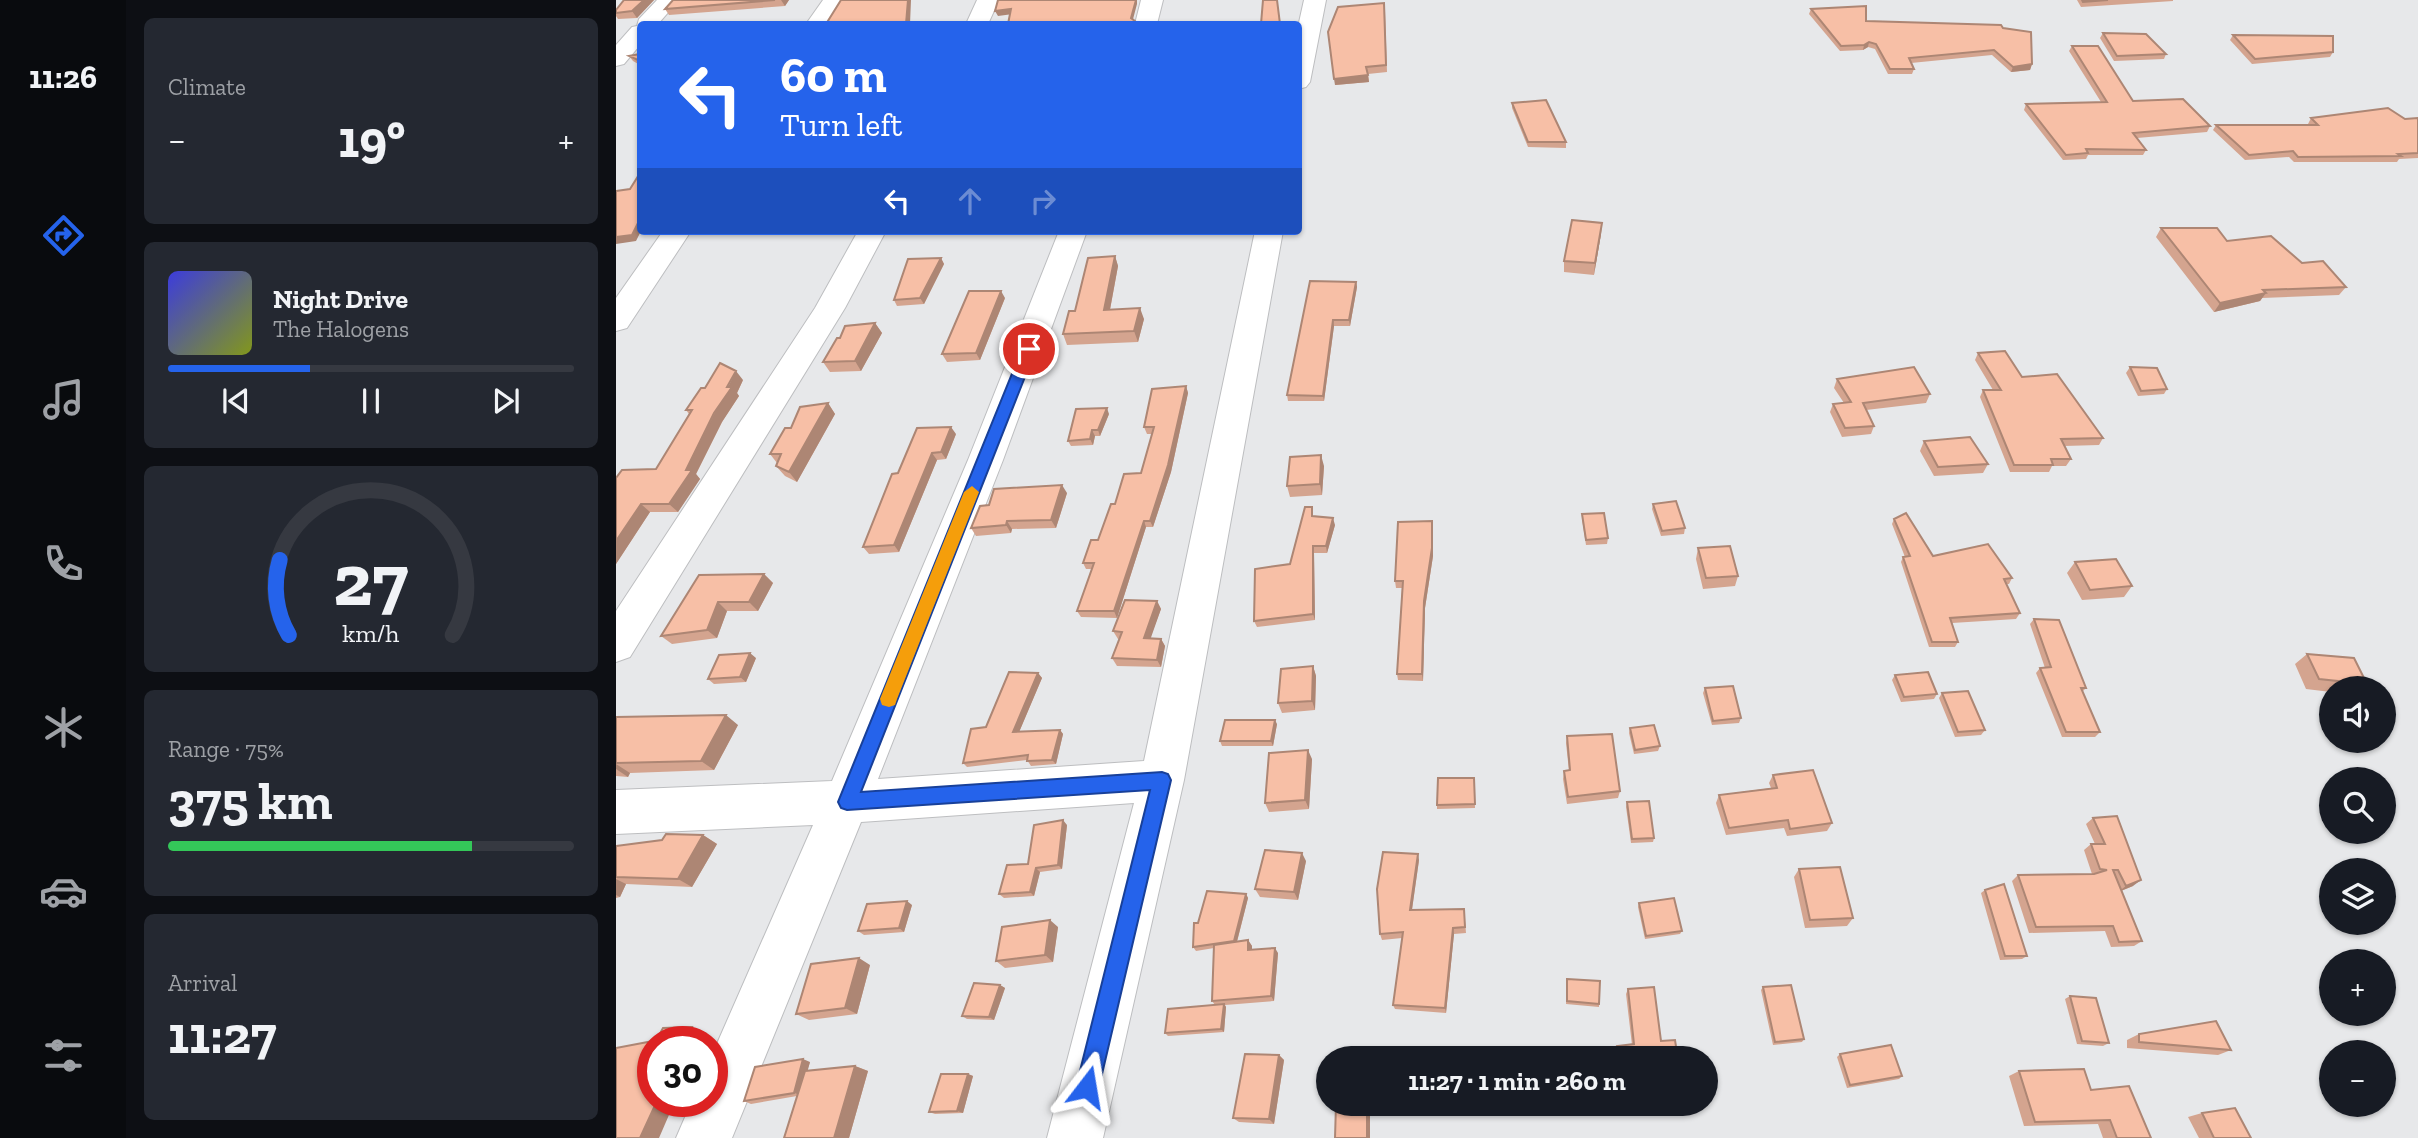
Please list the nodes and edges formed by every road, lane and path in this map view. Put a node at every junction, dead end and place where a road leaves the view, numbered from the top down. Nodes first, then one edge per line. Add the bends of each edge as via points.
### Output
1 (668, 0) edge
2 (834, 0) edge
3 (988, 0) edge
4 (1152, 0) edge
5 (1315, 0) edge
6 (650, 21) edge
7 (819, 21) edge
8 (978, 21) edge
9 (1147, 21) edge
10 (637, 36) edge
11 (616, 60) edge
12 (1302, 63) edge
13 (674, 235) edge
14 (870, 235) edge
15 (1072, 235) edge
16 (1268, 235) edge
17 (616, 321) edge
18 (616, 645) edge
19 (1162, 780) junction
20 (847, 802) junction
21 (616, 813) edge
22 (704, 1138) edge
23 (1075, 1138) edge

1 - 6 street
2 - 7 street
3 - 8 street
4 - 9 street
5 - 12 street
10 - 11 street
13 - 17 street
14 - 18 street via 830,308
15 - 20 street
16 - 19 street
19 - 20 street
19 - 23 street
20 - 21 street
20 - 22 street

